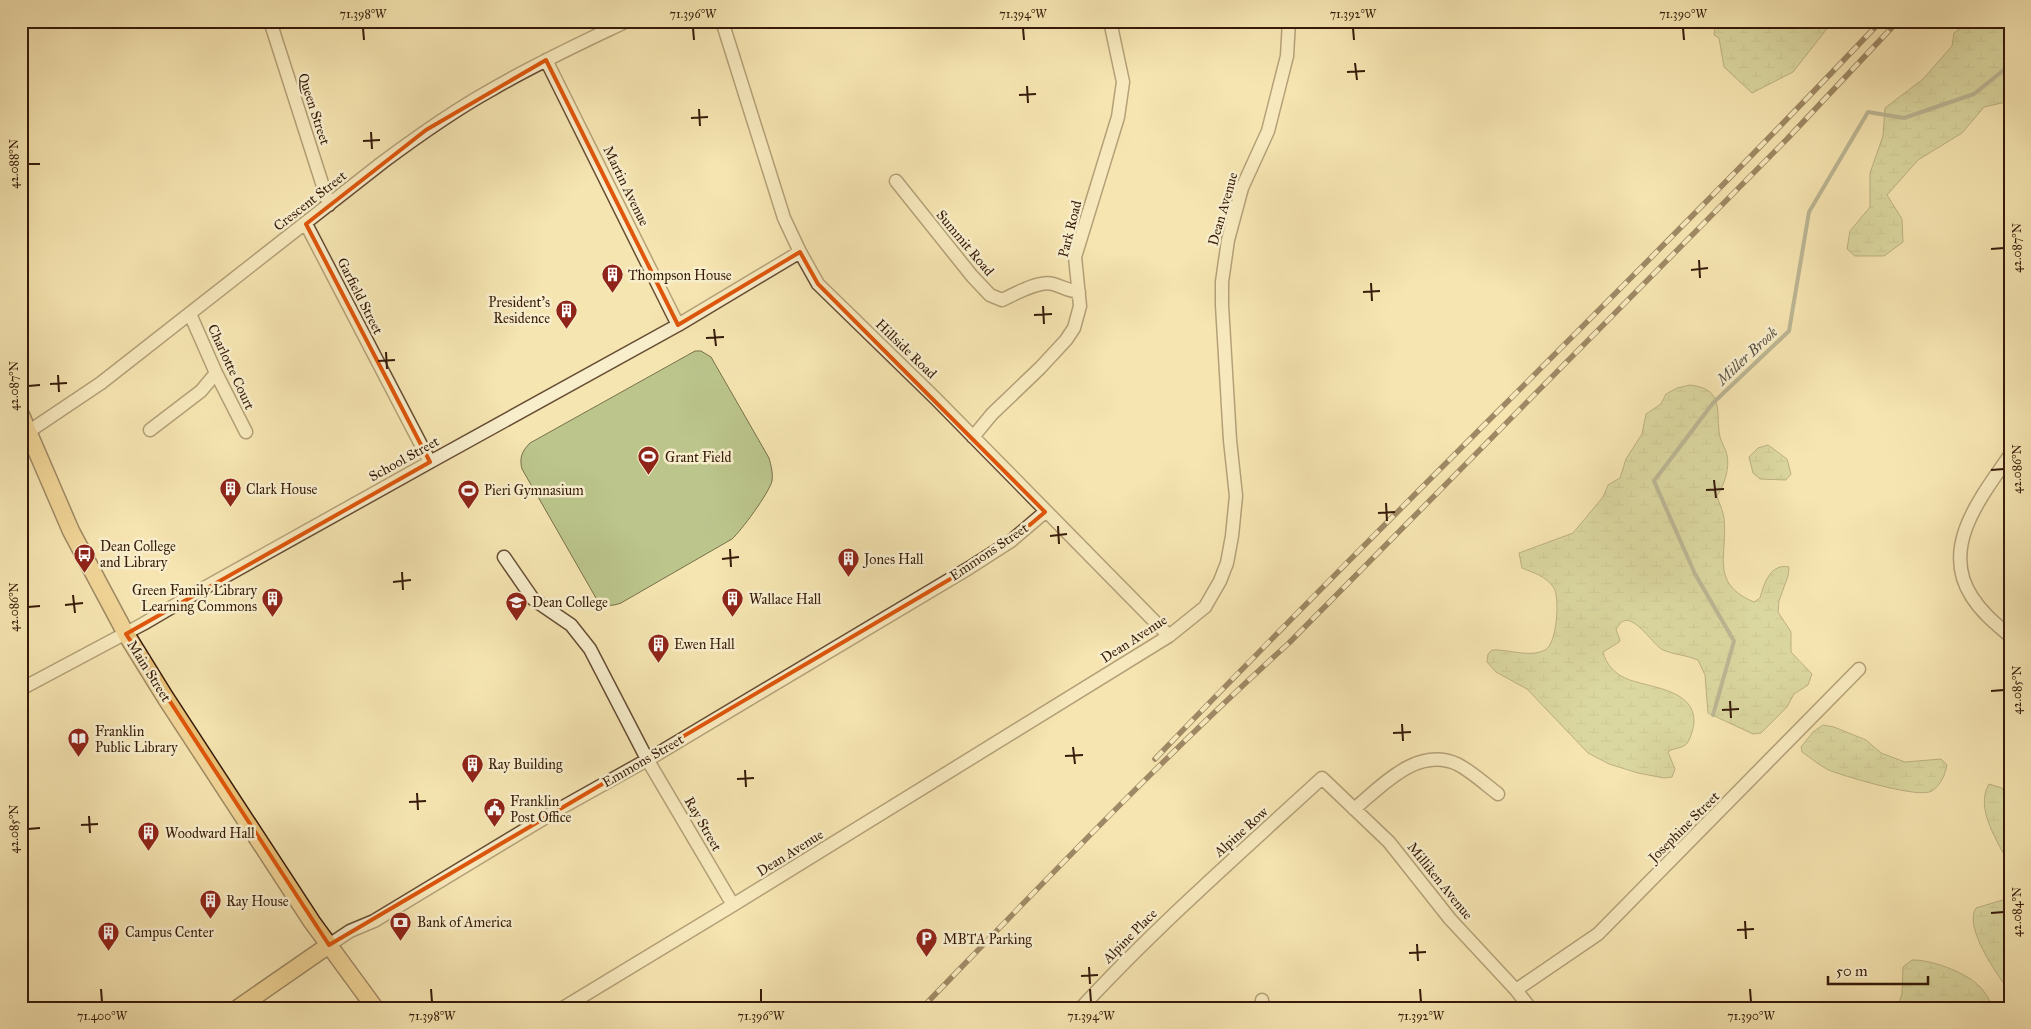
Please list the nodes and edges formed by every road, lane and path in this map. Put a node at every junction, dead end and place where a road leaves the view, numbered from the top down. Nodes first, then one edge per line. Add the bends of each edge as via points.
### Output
1 (270, 21) edge
2 (627, 21) edge
3 (722, 21) edge
4 (1110, 21) edge
5 (1289, 21) edge
6 (546, 60) junction
7 (896, 181) dead end
8 (329, 205) junction
9 (306, 224) junction
10 (800, 252) junction
11 (1080, 292) junction
12 (190, 314) junction
13 (678, 325) junction
14 (216, 373) junction
15 (21, 415) edge
16 (150, 430) dead end
17 (28, 432) junction
18 (246, 432) dead end
19 (972, 437) junction
20 (2010, 455) edge
21 (430, 462) junction
22 (1045, 512) junction
23 (504, 557) dead end
24 (126, 634) junction
25 (1170, 636) junction
26 (2010, 636) edge
27 (1860, 670) dead end
28 (21, 689) edge
29 (647, 759) junction
30 (1322, 778) joint
31 (1498, 794) dead end
32 (1354, 809) junction
33 (733, 905) junction
34 (1180, 907) joint
35 (329, 945) junction
36 (1516, 990) junction
37 (238, 1008) edge
38 (375, 1008) edge
39 (563, 1008) edge
40 (1081, 1008) edge
41 (1530, 1008) edge

1 - 8 street, Queen Street
2 - 6 street, Crescent Street
3 - 10 street, Hillside Road via 784,218
4 - 11 street, Park Road via 1122,82 1118,117 1075,257
5 - 25 street, Dean Avenue via 1287,56 1268,131 1242,188 1228,240 1222,282 1236,496 1227,563 1205,607
6 - 8 street, Crescent Street via 426,130
6 - 13 street, Martin Avenue
7 - 11 street, Summit Road via 990,295 1002,300 1026,288 1051,283
8 - 9 street, Crescent Street
9 - 12 street, Crescent Street
9 - 21 street, Garfield Street
10 - 13 street, School Street
10 - 19 street, Hillside Road via 818,284
11 - 19 street, Park Road via 1074,328 1066,340
12 - 14 street, Charlotte Court
12 - 17 street, Crescent Street via 101,383
13 - 21 street, School Street
14 - 16 street via 201,391
14 - 18 street, Charlotte Court
15 - 17 main road, Main Street
17 - 24 main road, Main Street via 70,531
19 - 22 street, Hillside Road
20 - 26 street via 1981,497 1962,533 1961,556 1963,574 1971,595
21 - 24 street, School Street
22 - 25 street, Hillside Road
22 - 29 street, Emmons Street via 1011,541 968,568
23 - 29 street, Ray Street via 533,599 571,624 590,649
24 - 28 street, School Street
24 - 35 main road, Main Street
25 - 33 street, Dean Avenue
27 - 36 street, Josephine Street via 1598,934
29 - 33 street, Ray Street
29 - 35 street, Emmons Street via 374,922 350,931
30 - 32 street, Milliken Avenue
30 - 34 street, Alpine Row
31 - 32 street via 1457,764 1432,758 1406,767
32 - 36 street, Milliken Avenue via 1389,842 1450,920
33 - 39 street, Dean Avenue
34 - 40 street, Alpine Place
35 - 37 main road, Emmons Street
35 - 38 main road, Main Street
36 - 41 street, Milliken Avenue

